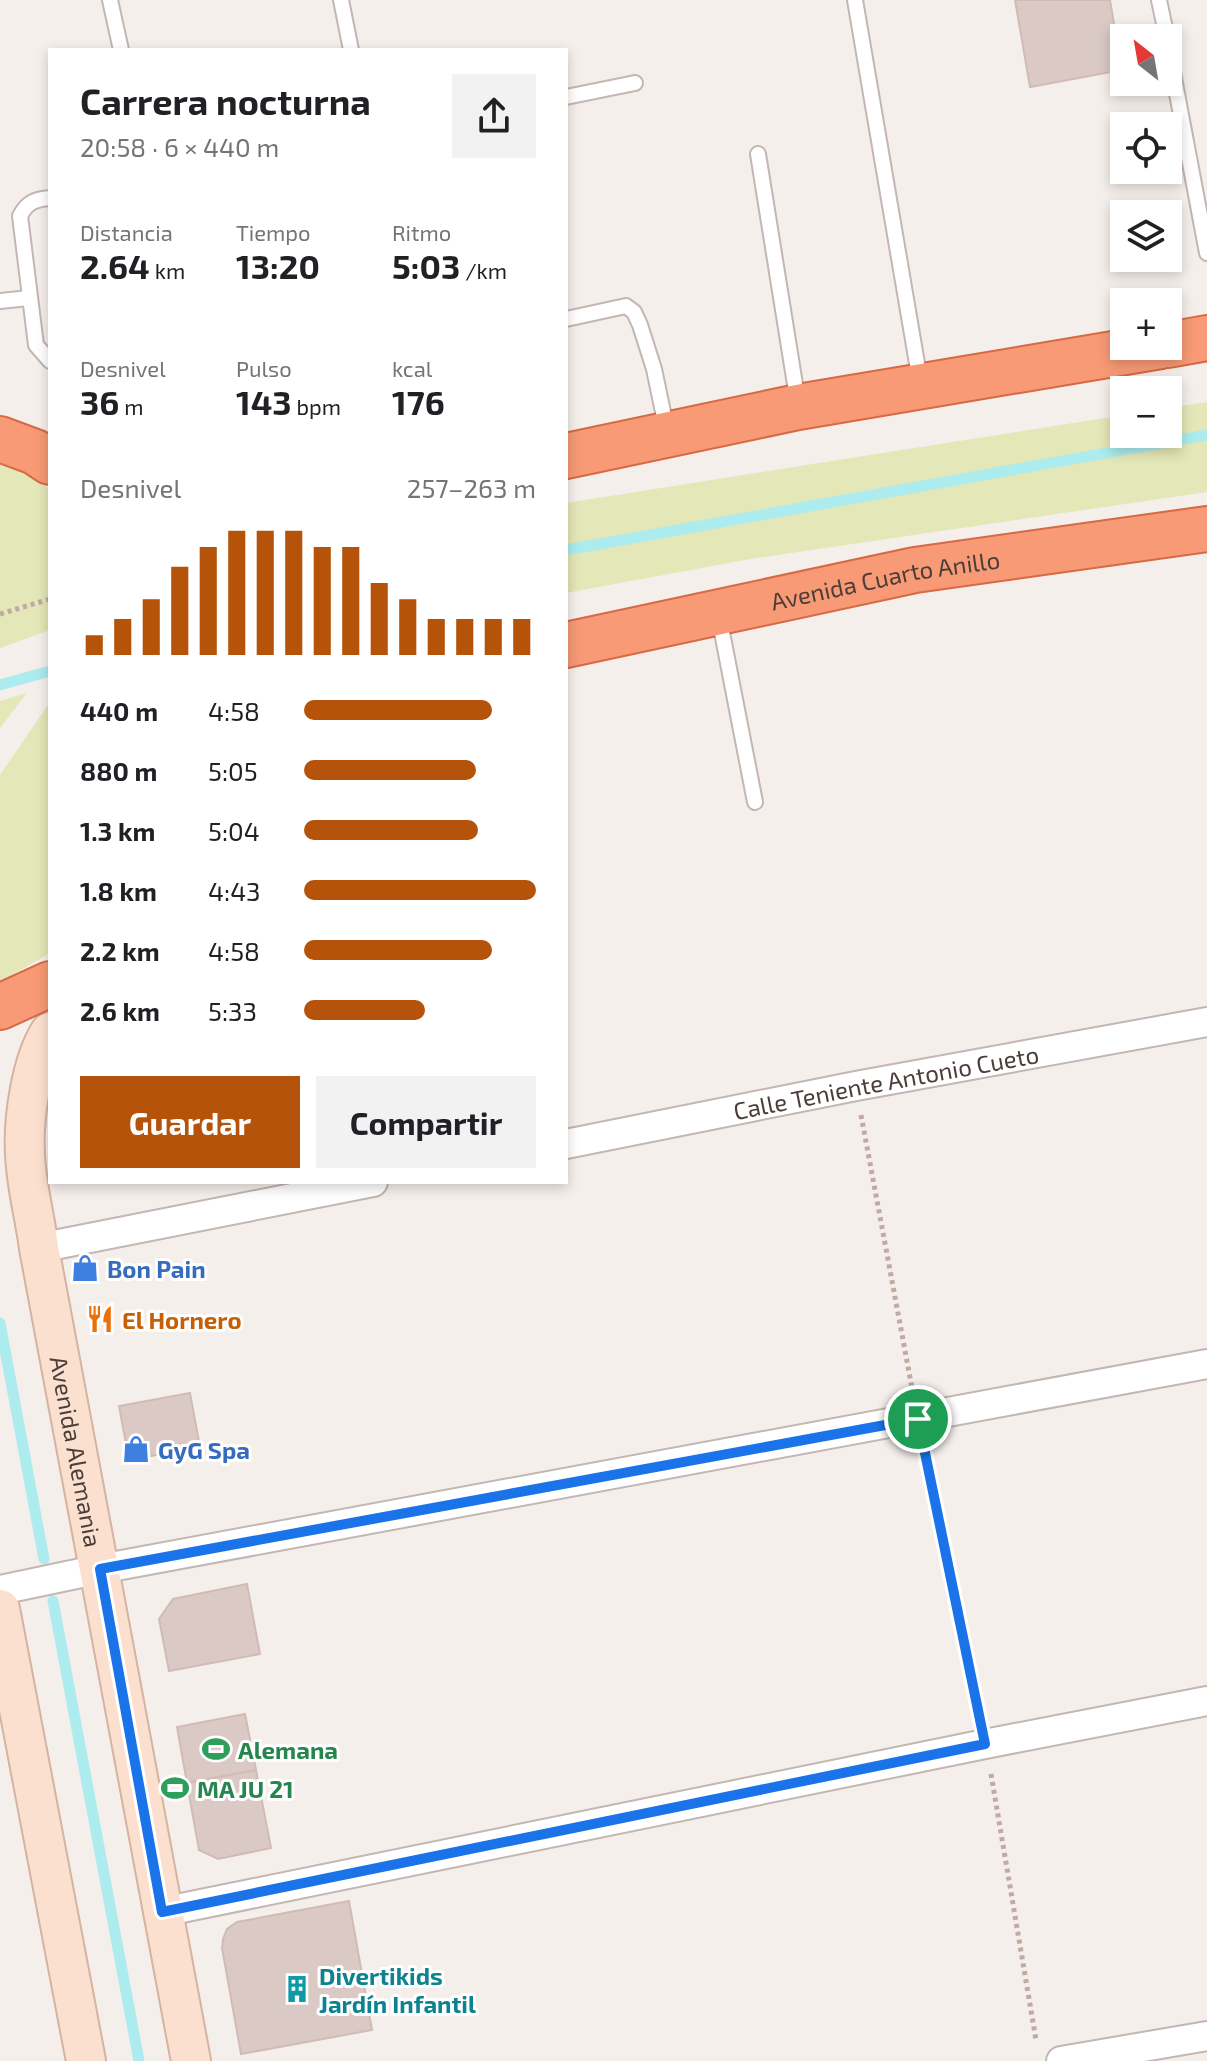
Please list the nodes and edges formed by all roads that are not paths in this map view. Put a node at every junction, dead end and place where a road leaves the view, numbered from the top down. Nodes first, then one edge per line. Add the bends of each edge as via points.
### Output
1 (110, 0) edge
2 (341, 0) edge
3 (855, 0) edge
4 (1159, 0) edge
5 (1164, 24) edge
6 (121, 48) edge
7 (351, 48) edge
8 (635, 83) dead end
9 (1177, 96) edge
10 (568, 97) edge
11 (758, 154) dead end
12 (48, 198) edge
13 (1207, 253) edge
14 (29, 298) junction
15 (0, 301) edge
16 (568, 319) edge
17 (1207, 338) edge
18 (1182, 342) edge
19 (1110, 354) edge
20 (48, 359) edge
21 (921, 386) junction
22 (798, 407) junction
23 (0, 421) edge
24 (668, 434) junction
25 (28, 451) edge
26 (568, 456) edge
27 (1207, 529) edge
28 (718, 613) junction
29 (568, 645) edge
30 (755, 802) dead end
31 (48, 985) edge
32 (0, 1007) edge
33 (1207, 1022) edge
34 (48, 1035) edge
35 (568, 1144) edge
36 (363, 1184) edge
37 (39, 1248) junction
38 (1207, 1364) edge
39 (95, 1570) junction
40 (3, 1616) edge
41 (1207, 1701) edge
42 (162, 1912) junction
43 (1207, 2036) edge
44 (1049, 2053) edge
45 (86, 2061) edge
46 (191, 2061) edge

1 - 6 lane
2 - 7 lane
3 - 21 lane
4 - 5 lane
8 - 10 lane
9 - 13 lane
11 - 22 lane
12 - 14 lane via 35,199 20,216
14 - 15 lane
14 - 20 lane via 36,345
16 - 24 lane via 626,306 634,312
17 - 18 highway
19 - 21 highway
21 - 22 highway
22 - 24 highway
23 - 25 main road
24 - 26 highway
27 - 28 highway, Avenida Cuarto Anillo via 915,570
28 - 29 highway, Avenida Cuarto Anillo
28 - 30 lane
31 - 32 highway
33 - 35 street, Calle Teniente Antonio Cueto
34 - 37 main road, Avenida Alemania via 28,1094 25,1154
36 - 37 street
37 - 39 main road, Avenida Alemania
38 - 39 street
39 - 40 street
39 - 42 main road, Avenida Alemania
40 - 45 main road
41 - 42 street
42 - 46 main road, Avenida Alemania
43 - 44 street

